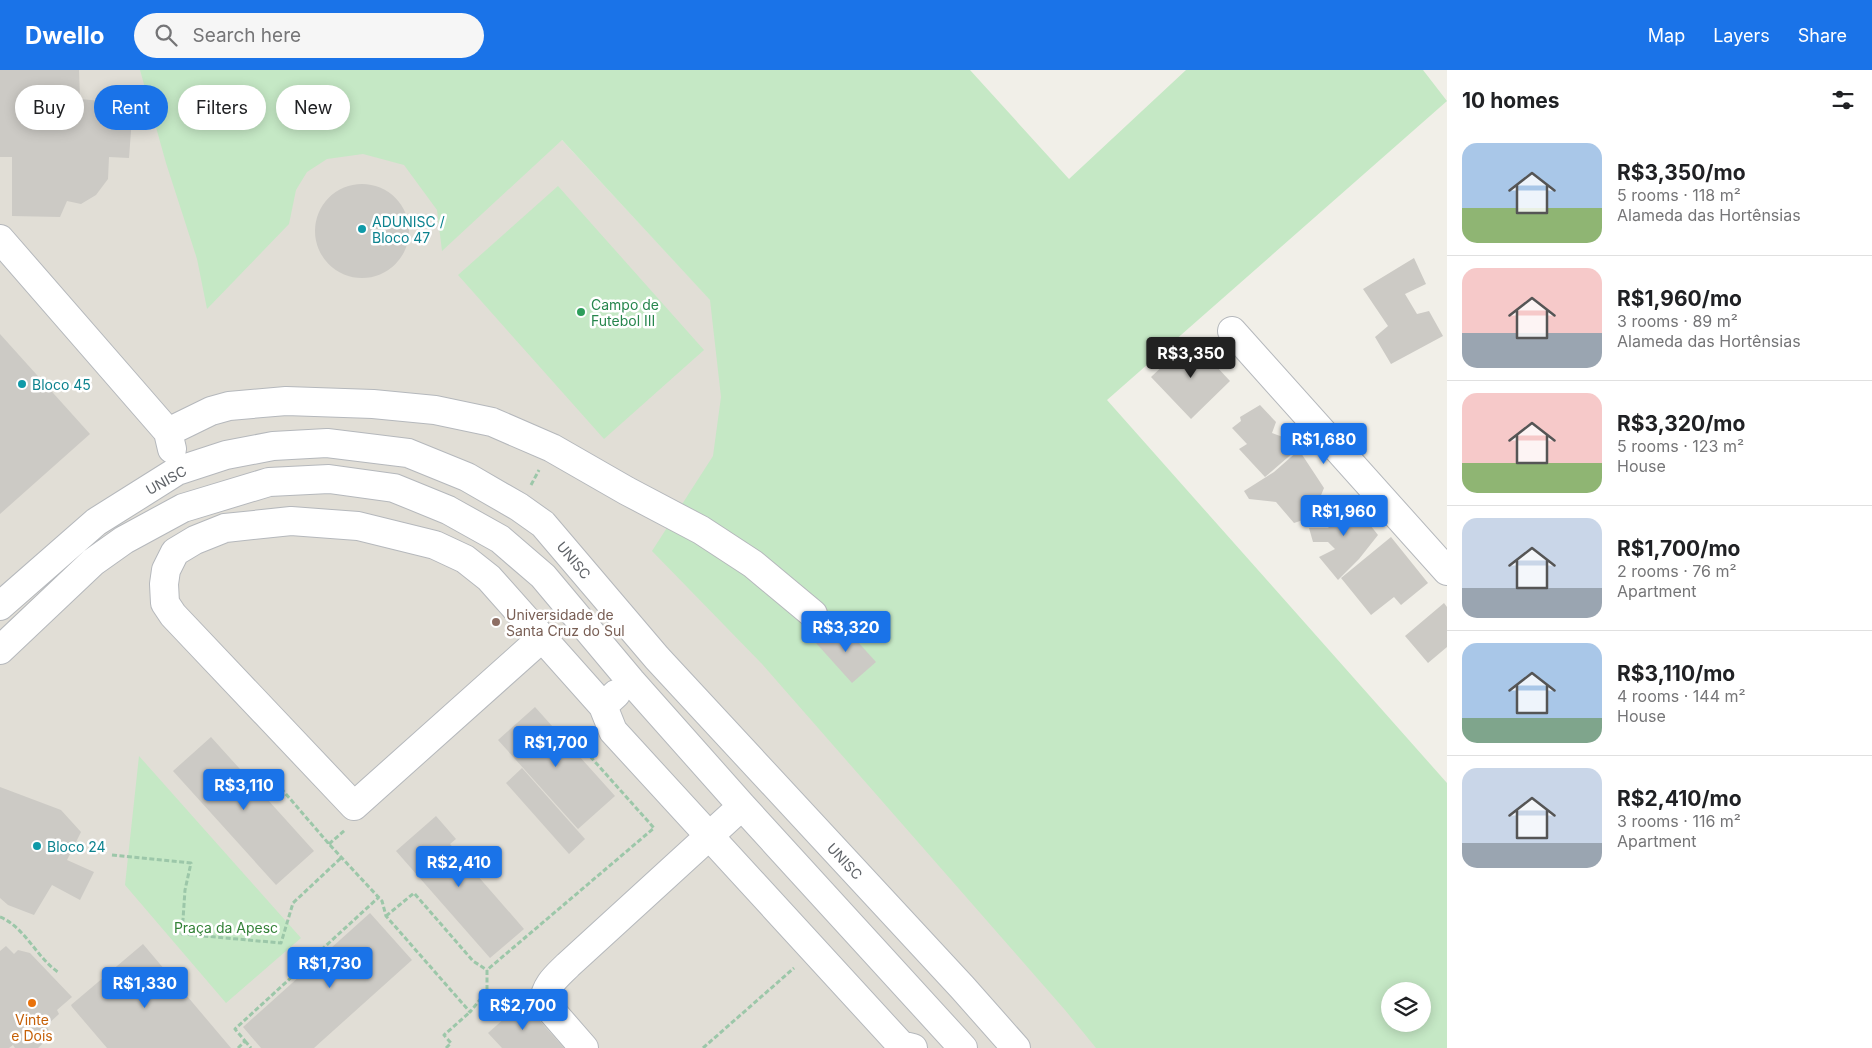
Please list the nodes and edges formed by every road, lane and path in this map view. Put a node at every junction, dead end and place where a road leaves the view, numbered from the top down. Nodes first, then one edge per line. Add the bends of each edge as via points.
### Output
1 (0, 239) edge
2 (1232, 331) dead end
3 (168, 432) junction
4 (552, 448) junction
5 (178, 471) junction
6 (519, 507) junction
7 (183, 508) junction
8 (96, 522) junction
9 (114, 546) junction
10 (1447, 572) edge
11 (0, 606) edge
12 (813, 614) dead end
13 (542, 637) junction
14 (0, 650) edge
15 (656, 658) junction
16 (631, 681) junction
17 (603, 706) junction
18 (614, 731) junction
19 (259, 790) dead end
20 (742, 806) junction
21 (709, 837) junction
22 (112, 855) dead end
23 (342, 857) junction
24 (379, 897) junction
25 (386, 916) junction
26 (0, 917) edge
27 (813, 950) junction
28 (487, 970) junction
29 (58, 972) dead end
30 (962, 987) junction
31 (982, 1008) junction
32 (470, 1012) junction
33 (932, 1015) junction
34 (245, 1041) junction
35 (951, 1044) edge
36 (904, 1047) edge
37 (238, 1048) edge
38 (252, 1048) edge
39 (446, 1048) edge
40 (584, 1048) edge
41 (703, 1048) edge
42 (1016, 1048) edge

1 - 3 street
2 - 10 street
3 - 4 street via 229,406 286,401 373,404 435,410 492,422
3 - 5 street
4 - 6 path
4 - 12 street via 701,530 753,564
5 - 6 street, UNISC via 226,455 273,446 327,444 408,453 467,477
5 - 7 street
5 - 8 street, UNISC
6 - 15 street, UNISC via 543,524
7 - 9 street
7 - 16 street via 269,482 329,479 394,488 448,510 500,539 543,576
8 - 9 street
8 - 11 street, UNISC
9 - 14 street
13 - 13 street via 489,578 465,559 434,545 358,526 291,520 225,528 194,540 175,552 166,570 165,603 173,615 354,806
13 - 17 street
15 - 16 street
15 - 30 street, UNISC
16 - 17 street
16 - 20 street
17 - 18 street
18 - 21 street
18 - 28 path via 588,754 654,828
19 - 23 path via 273,779
20 - 21 street
20 - 33 street
21 - 27 street
21 - 40 street via 547,986 544,1002
22 - 23 path via 191,863 185,890 182,934 281,943 294,902
23 - 24 path
24 - 25 path
24 - 34 path via 235,1029
25 - 28 path via 414,893 473,961
25 - 32 path
26 - 29 path via 20,932
27 - 36 street
27 - 41 path
28 - 32 path via 487,991
30 - 31 street, UNISC
30 - 33 street
31 - 35 street
31 - 42 street, UNISC
32 - 39 path via 444,1035 451,1044
33 - 35 street
33 - 36 street
34 - 37 path
34 - 38 path

